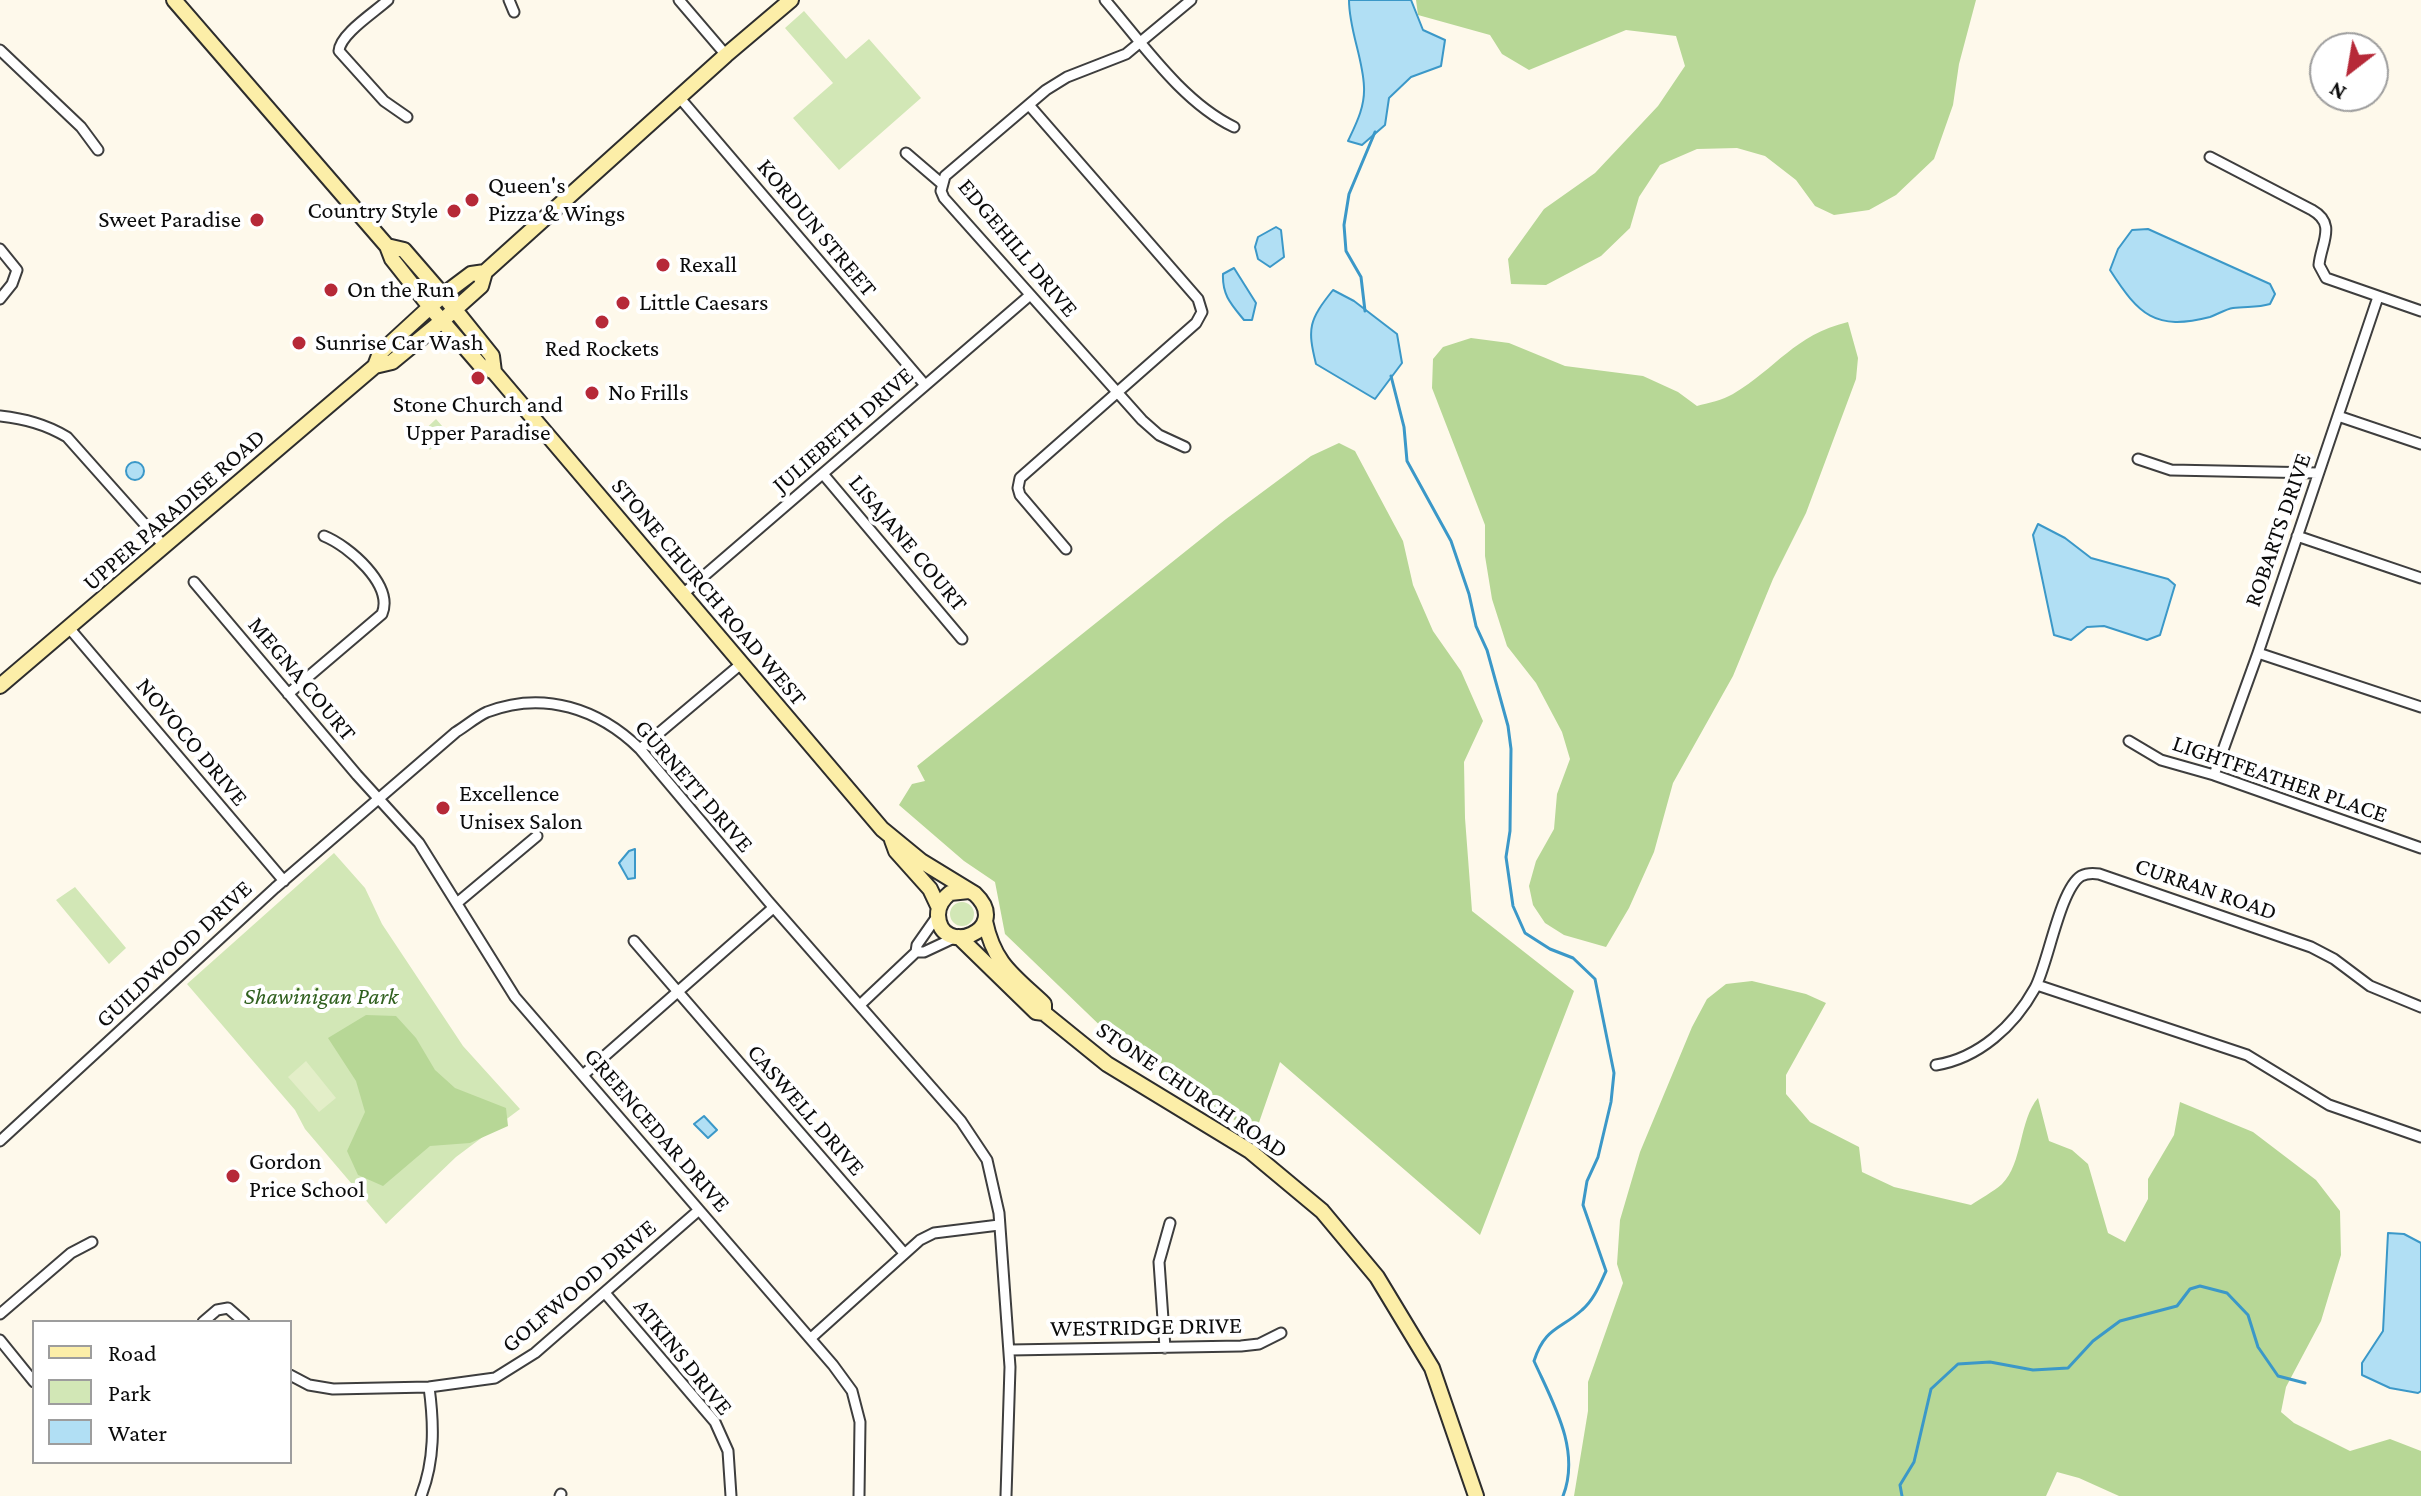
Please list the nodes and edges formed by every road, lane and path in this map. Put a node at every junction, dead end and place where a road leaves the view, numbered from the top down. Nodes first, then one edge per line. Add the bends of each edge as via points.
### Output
1 (174, 0) edge
2 (388, 0) edge
3 (509, 0) edge
4 (679, 0) edge
5 (791, 0) edge
6 (1105, 0) edge
7 (1191, 0) edge
8 (514, 12) dead end
9 (1141, 42) junction
10 (0, 50) edge
11 (726, 55) junction
12 (679, 97) junction
13 (1029, 105) junction
14 (407, 117) dead end
15 (1234, 127) dead end
16 (98, 150) dead end
17 (906, 153) dead end
18 (2210, 157) dead end
19 (941, 183) junction
20 (387, 246) junction
21 (0, 249) edge
22 (485, 272) junction
23 (443, 295) junction
24 (1029, 296) junction
25 (2378, 297) junction
26 (0, 299) edge
27 (430, 307) junction
28 (455, 310) junction
29 (2421, 311) edge
30 (443, 320) junction
31 (375, 366) junction
32 (494, 372) junction
33 (925, 385) junction
34 (1117, 392) junction
35 (0, 416) edge
36 (2338, 416) junction
37 (2421, 444) edge
38 (1185, 447) dead end
39 (2138, 459) dead end
40 (2318, 473) junction
41 (823, 474) junction
42 (324, 536) dead end
43 (2297, 536) junction
44 (165, 547) junction
45 (1066, 549) dead end
46 (2421, 578) edge
47 (194, 582) dead end
48 (683, 594) junction
49 (70, 629) junction
50 (962, 639) dead end
51 (2258, 653) junction
52 (741, 664) junction
53 (0, 686) edge
54 (288, 694) junction
55 (2421, 707) edge
56 (2129, 741) dead end
57 (640, 749) junction
58 (2214, 775) junction
59 (380, 801) junction
60 (537, 836) dead end
61 (892, 840) junction
62 (2421, 848) edge
63 (284, 881) junction
64 (969, 891) junction
65 (457, 903) junction
66 (773, 908) junction
67 (938, 911) junction
68 (985, 921) junction
69 (957, 937) junction
70 (634, 941) dead end
71 (916, 952) junction
72 (2037, 985) junction
73 (678, 992) junction
74 (861, 1004) junction
75 (2421, 1007) edge
76 (1044, 1013) junction
77 (1936, 1065) dead end
78 (583, 1075) junction
79 (2421, 1137) edge
80 (0, 1140) edge
81 (699, 1210) junction
82 (1170, 1223) dead end
83 (999, 1225) junction
84 (92, 1242) dead end
85 (904, 1253) junction
86 (605, 1293) junction
87 (0, 1314) edge
88 (205, 1320) edge
89 (242, 1320) edge
90 (1281, 1333) dead end
91 (811, 1338) junction
92 (0, 1340) edge
93 (1165, 1348) junction
94 (1010, 1350) junction
95 (292, 1376) edge
96 (32, 1380) edge
97 (429, 1387) junction
98 (421, 1496) edge
99 (731, 1496) edge
100 (859, 1496) edge
101 (1006, 1496) edge
102 (1476, 1496) edge

1 - 20 main road, STONE CHURCH ROAD WEST
2 - 14 street via 338,46 384,101
3 - 8 street
4 - 11 street
5 - 11 main road, UPPER PARADISE ROAD
6 - 9 street
7 - 9 street, EDGEHILL DRIVE
9 - 13 street, EDGEHILL DRIVE via 1111,62 1067,77
9 - 15 street via 1192,99
10 - 16 street
11 - 12 main road, UPPER PARADISE ROAD
12 - 22 main road, UPPER PARADISE ROAD
12 - 33 street, KORDUN STREET
13 - 19 street, EDGEHILL DRIVE
13 - 34 street via 1198,299 1202,312
17 - 19 street
18 - 25 street via 2319,213 2327,224 2319,260 2324,275
19 - 24 street, EDGEHILL DRIVE via 944,198
20 - 23 main road, STONE CHURCH ROAD WEST via 404,250
20 - 27 main road, STONE CHURCH ROAD WEST
21 - 26 street via 17,270
22 - 23 main road, UPPER PARADISE ROAD via 471,274
22 - 28 main road, UPPER PARADISE ROAD via 481,286
23 - 27 main road, UPPER PARADISE ROAD
23 - 28 main road, STONE CHURCH ROAD WEST
24 - 33 street, JULIEBETH DRIVE
24 - 34 street, EDGEHILL DRIVE
25 - 29 street
25 - 36 street, ROBARTS DRIVE
27 - 30 main road, STONE CHURCH ROAD WEST
27 - 31 main road, UPPER PARADISE ROAD via 380,353
28 - 30 main road, UPPER PARADISE ROAD
28 - 32 main road, STONE CHURCH ROAD WEST via 492,356
30 - 31 main road, UPPER PARADISE ROAD via 392,362
30 - 32 main road, STONE CHURCH ROAD WEST via 481,366
31 - 44 main road, UPPER PARADISE ROAD
32 - 48 main road, STONE CHURCH ROAD WEST
33 - 41 street, JULIEBETH DRIVE
34 - 38 street, EDGEHILL DRIVE via 1151,429
34 - 45 street via 1019,480 1020,495
35 - 44 street via 50,426 67,437
36 - 37 street
36 - 40 street, ROBARTS DRIVE
39 - 40 street via 2171,470
40 - 43 street, ROBARTS DRIVE
41 - 48 street, JULIEBETH DRIVE
41 - 50 street, LISAJANE COURT
42 - 54 street via 356,557 383,590 386,603 382,614
43 - 46 street
43 - 51 street, ROBARTS DRIVE
44 - 49 main road, UPPER PARADISE ROAD
47 - 54 street, MEGNA COURT
48 - 52 main road, STONE CHURCH ROAD WEST
49 - 53 main road, UPPER PARADISE ROAD
49 - 63 street, NOVOCO DRIVE
51 - 55 street
51 - 58 street, ROBARTS DRIVE
52 - 57 street
52 - 61 main road, STONE CHURCH ROAD WEST
54 - 59 street, MEGNA COURT
56 - 58 street, LIGHTFEATHER PLACE via 2161,760
57 - 59 street, GURNETT DRIVE via 621,730 573,708 513,704 485,713 456,732
57 - 66 street, GURNETT DRIVE
58 - 62 street, LIGHTFEATHER PLACE
59 - 63 street, GUILDWOOD DRIVE
59 - 65 street, GREENCEDAR DRIVE via 419,843
60 - 65 street
61 - 64 main road
61 - 67 main road via 925,881
63 - 80 street, GUILDWOOD DRIVE
64 - 67 main road via 950,893
64 - 68 main road via 983,902
65 - 78 street, GREENCEDAR DRIVE via 515,997
66 - 73 street
66 - 74 street, GURNETT DRIVE
67 - 69 main road via 945,930
67 - 71 street
68 - 69 main road via 975,934
68 - 76 main road, STONE CHURCH ROAD via 995,955 1044,1004
69 - 71 street
69 - 76 main road, STONE CHURCH ROAD via 1036,1012
70 - 73 street, CASWELL DRIVE
71 - 74 street
72 - 75 street, CURRAN ROAD via 2067,895 2079,877 2089,873 2311,947 2370,986
72 - 77 street via 2000,1033 1974,1053
72 - 79 street via 2255,1058 2329,1105
73 - 78 street
73 - 85 street, CASWELL DRIVE
74 - 83 street, GURNETT DRIVE via 961,1121 987,1160
76 - 102 main road, STONE CHURCH ROAD via 1107,1064 1250,1151 1322,1211 1377,1277 1432,1368
78 - 81 street, GREENCEDAR DRIVE
81 - 86 street, GOLFWOOD DRIVE
81 - 91 street, GREENCEDAR DRIVE
82 - 93 street via 1159,1262
83 - 85 street via 934,1233
83 - 94 street, GURNETT DRIVE
84 - 87 street via 71,1253
85 - 91 street
86 - 97 street, GOLFWOOD DRIVE via 515,1368 495,1378
86 - 99 street, ATKINS DRIVE via 715,1422 728,1451
88 - 89 street via 228,1308
90 - 93 street, WESTRIDGE DRIVE via 1259,1344
91 - 100 street, GREENCEDAR DRIVE via 852,1391 860,1422
92 - 96 street
93 - 94 street, WESTRIDGE DRIVE
94 - 101 street, GURNETT DRIVE
95 - 97 street, GOLFWOOD DRIVE via 333,1389
97 - 98 street via 433,1438

